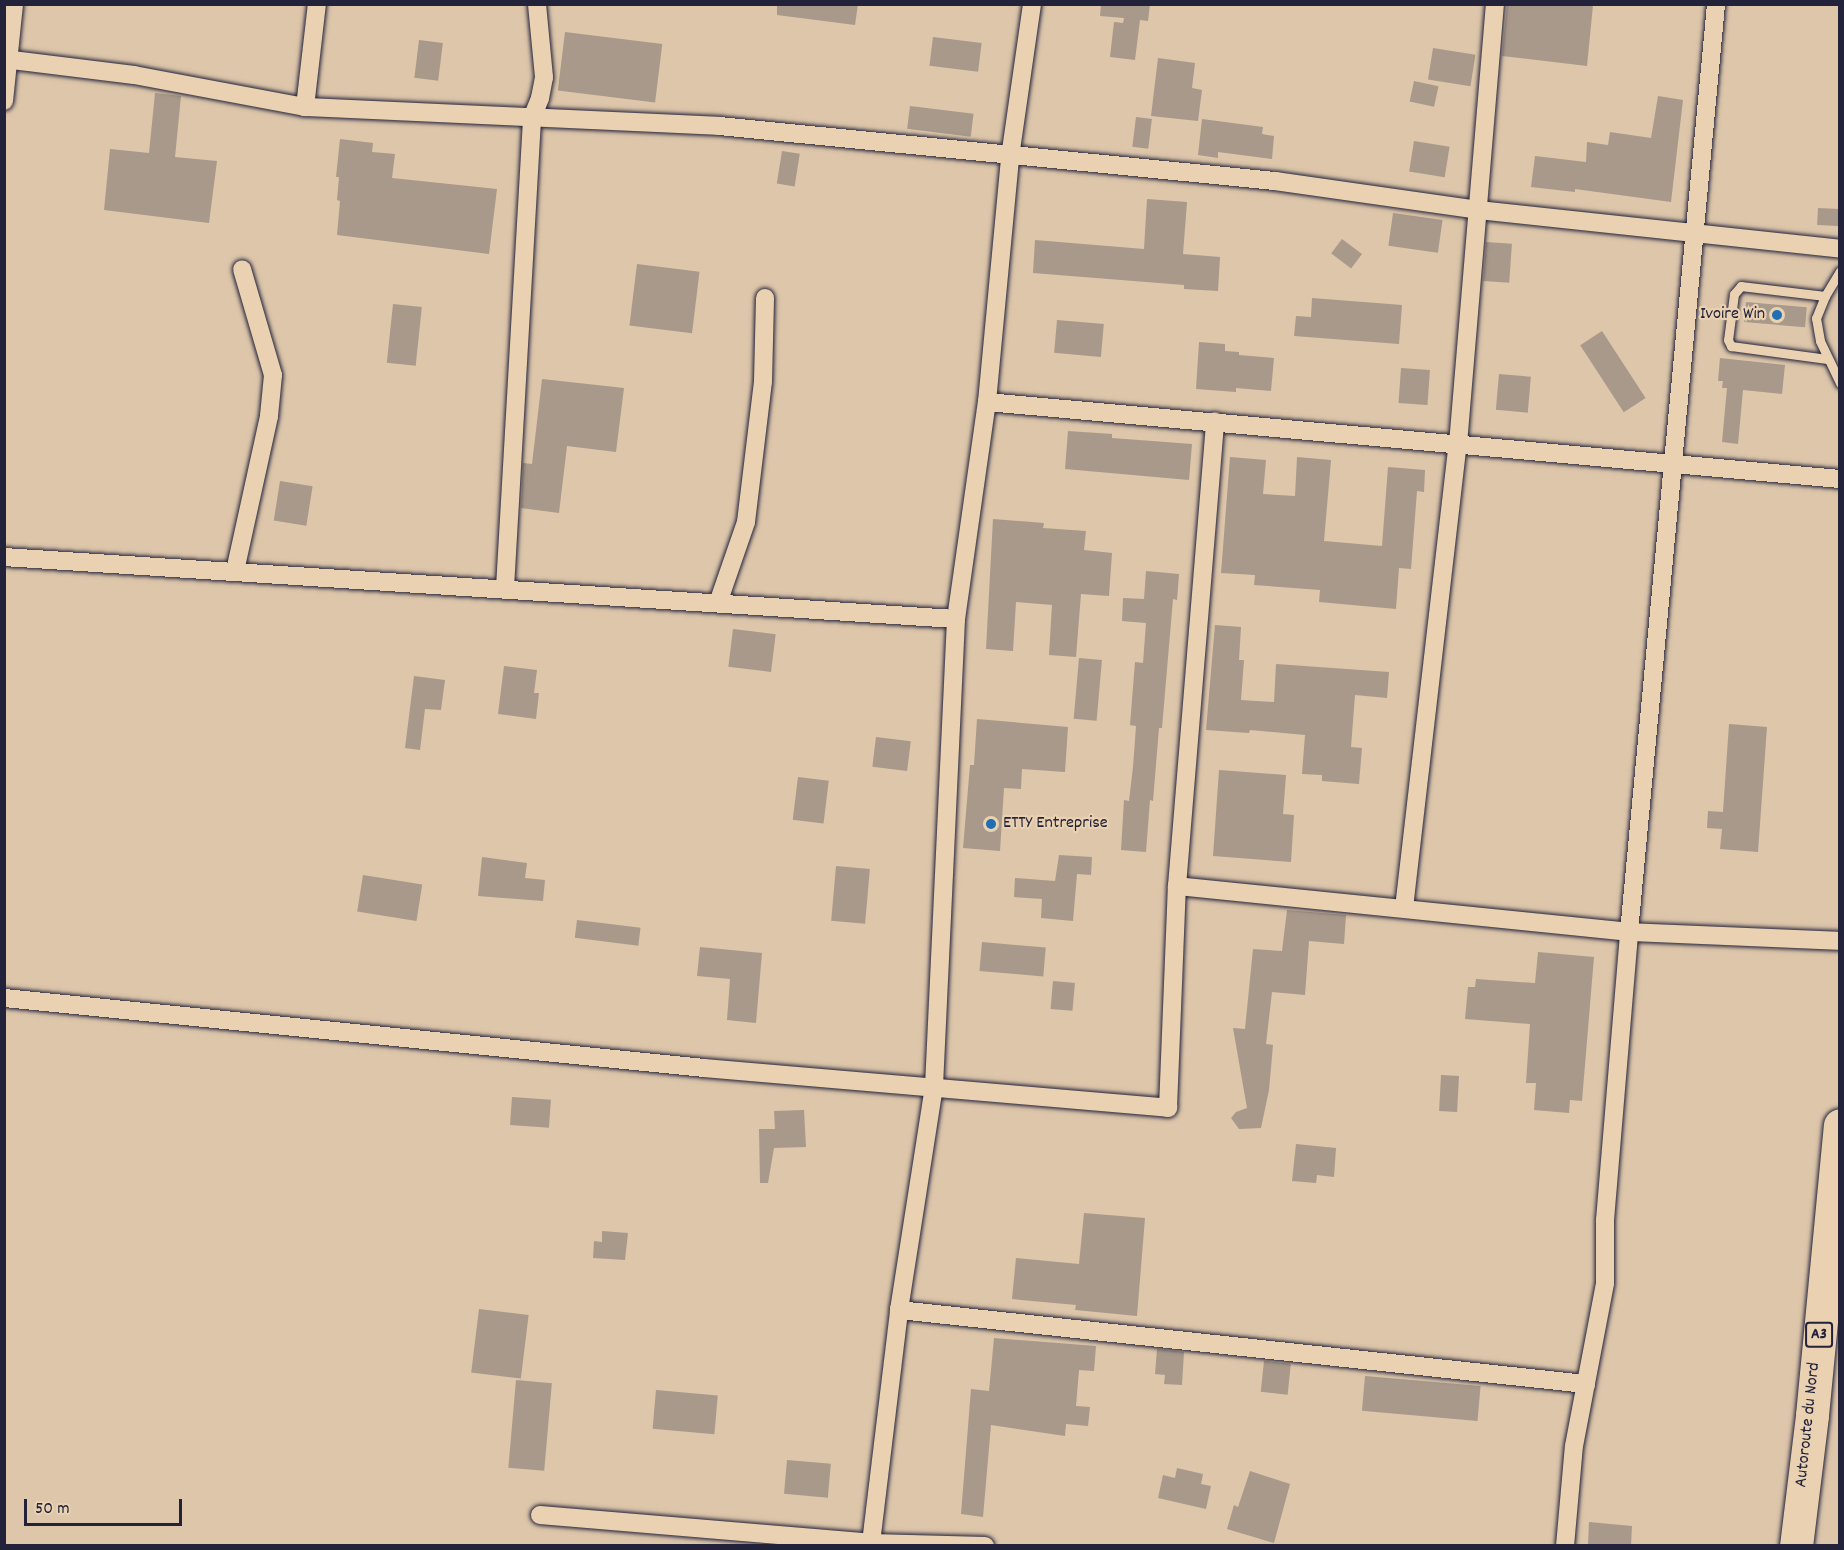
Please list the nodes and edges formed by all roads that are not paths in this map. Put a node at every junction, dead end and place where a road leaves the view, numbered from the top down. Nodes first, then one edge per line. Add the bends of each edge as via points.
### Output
1 (14, 4) edge
2 (317, 4) edge
3 (537, 4) edge
4 (1032, 4) edge
5 (1495, 4) edge
6 (1716, 4) edge
7 (7, 59) edge
8 (4, 101) edge
9 (305, 107) junction
10 (532, 118) junction
11 (1010, 157) junction
12 (1478, 210) junction
13 (1695, 234) junction
14 (1839, 249) edge
15 (242, 269) dead end
16 (1839, 271) edge
17 (1825, 296) junction
18 (765, 298) dead end
19 (1827, 359) junction
20 (1839, 383) edge
21 (987, 402) junction
22 (1215, 422) junction
23 (1458, 444) junction
24 (1673, 464) junction
25 (1839, 479) edge
26 (4, 557) edge
27 (235, 571) junction
28 (505, 588) junction
29 (718, 603) junction
30 (956, 619) junction
31 (1177, 886) junction
32 (1404, 908) junction
33 (1629, 932) junction
34 (1839, 940) edge
35 (4, 998) edge
36 (934, 1086) junction
37 (1839, 1125) edge
38 (899, 1310) junction
39 (1586, 1384) junction
40 (540, 1515) dead end
41 (871, 1542) junction
42 (985, 1545) edge
43 (1565, 1545) edge
44 (1796, 1545) edge

1 - 7 street
2 - 9 street
3 - 10 street via 544,77
4 - 11 street
5 - 12 street
6 - 13 street
7 - 8 street
7 - 9 street via 134,75
9 - 10 street
10 - 11 street via 719,126
10 - 28 street
11 - 12 street via 1275,181
11 - 21 street
12 - 13 street
12 - 23 street
13 - 14 street
13 - 24 street
15 - 27 street via 273,375 269,416
16 - 17 lane
17 - 19 lane via 1816,318
17 - 19 lane via 1741,286 1734,294 1728,340 1731,346
18 - 29 street via 764,381 746,522
19 - 20 lane
21 - 22 street
21 - 30 street
22 - 23 street
22 - 31 street
23 - 24 street
23 - 32 street
24 - 25 street
24 - 33 street
26 - 27 street
27 - 28 street
28 - 29 street
29 - 30 street
30 - 36 street
31 - 32 street
31 - 36 street via 1168,1108
32 - 33 street
33 - 34 street
33 - 39 street via 1605,1220 1605,1283
35 - 36 street
36 - 38 street
37 - 44 highway, Autoroute du Nord / A3
38 - 39 street
38 - 41 street
39 - 43 street via 1574,1446
40 - 41 street
41 - 42 street

